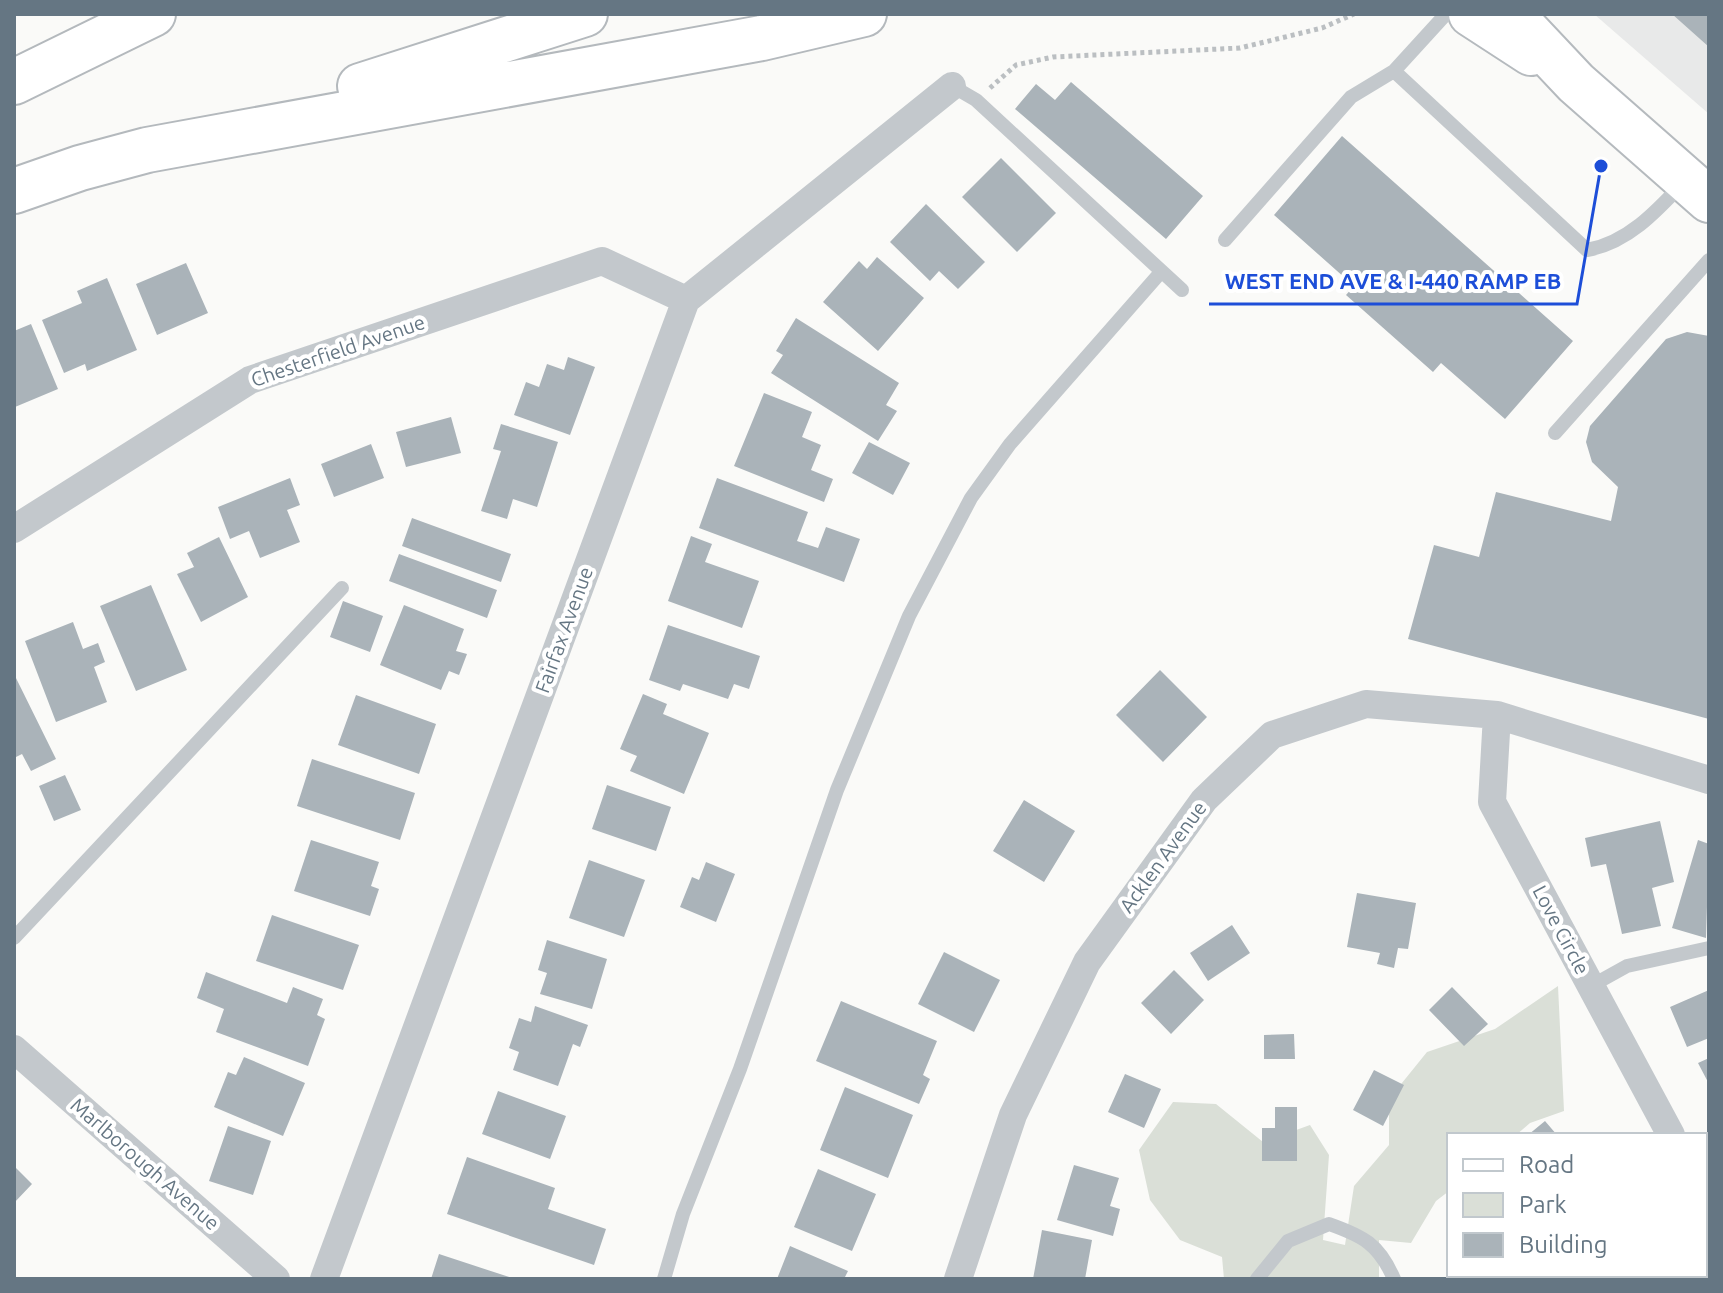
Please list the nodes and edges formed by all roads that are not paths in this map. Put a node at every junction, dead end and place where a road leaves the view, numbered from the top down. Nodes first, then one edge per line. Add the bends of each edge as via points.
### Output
1 (153, 14) edge
2 (585, 14) edge
3 (864, 14) edge
4 (1446, 14) edge
5 (1471, 14) edge
6 (1511, 14) edge
7 (1394, 71) junction
8 (14, 82) edge
9 (1576, 83) junction
10 (964, 93) joint
11 (147, 150) junction
12 (1697, 190) edge
13 (14, 191) edge
14 (1225, 240) dead end
15 (1709, 260) edge
16 (1161, 272) junction
17 (1182, 290) dead end
18 (686, 300) junction
19 (1555, 433) dead end
20 (14, 529) edge
21 (342, 588) dead end
22 (1497, 715) junction
23 (1709, 780) edge
24 (14, 938) edge
25 (1709, 948) edge
26 (1591, 986) junction
27 (14, 1049) edge
28 (1670, 1133) edge
29 (276, 1279) edge
30 (324, 1279) edge
31 (664, 1279) edge
32 (958, 1279) edge
33 (1257, 1279) edge
34 (1394, 1279) edge

1 - 8 main road
2 - 11 main road via 465,56
3 - 11 main road via 762,38
4 - 7 lane
5 - 9 main road
6 - 9 main road
7 - 12 lane via 1587,250 1601,247
7 - 14 lane via 1351,97
9 - 12 main road
10 - 16 lane
10 - 18 street
11 - 13 main road
15 - 19 lane
16 - 17 lane
16 - 31 lane via 1010,444 971,498 916,602 837,790
18 - 20 street, Chesterfield Avenue via 602,261 304,361 250,380
18 - 30 street, Fairfax Avenue
21 - 24 lane
22 - 23 street, Acklen Avenue
22 - 26 street, Love Circle via 1492,802
22 - 32 street, Acklen Avenue via 1366,704 1272,735 1204,800 1087,962 1013,1115
25 - 26 lane via 1627,966
26 - 28 street, Love Circle
27 - 29 street, Marlborough Avenue
33 - 34 lane via 1288,1241 1329,1224 1363,1236 1386,1260

